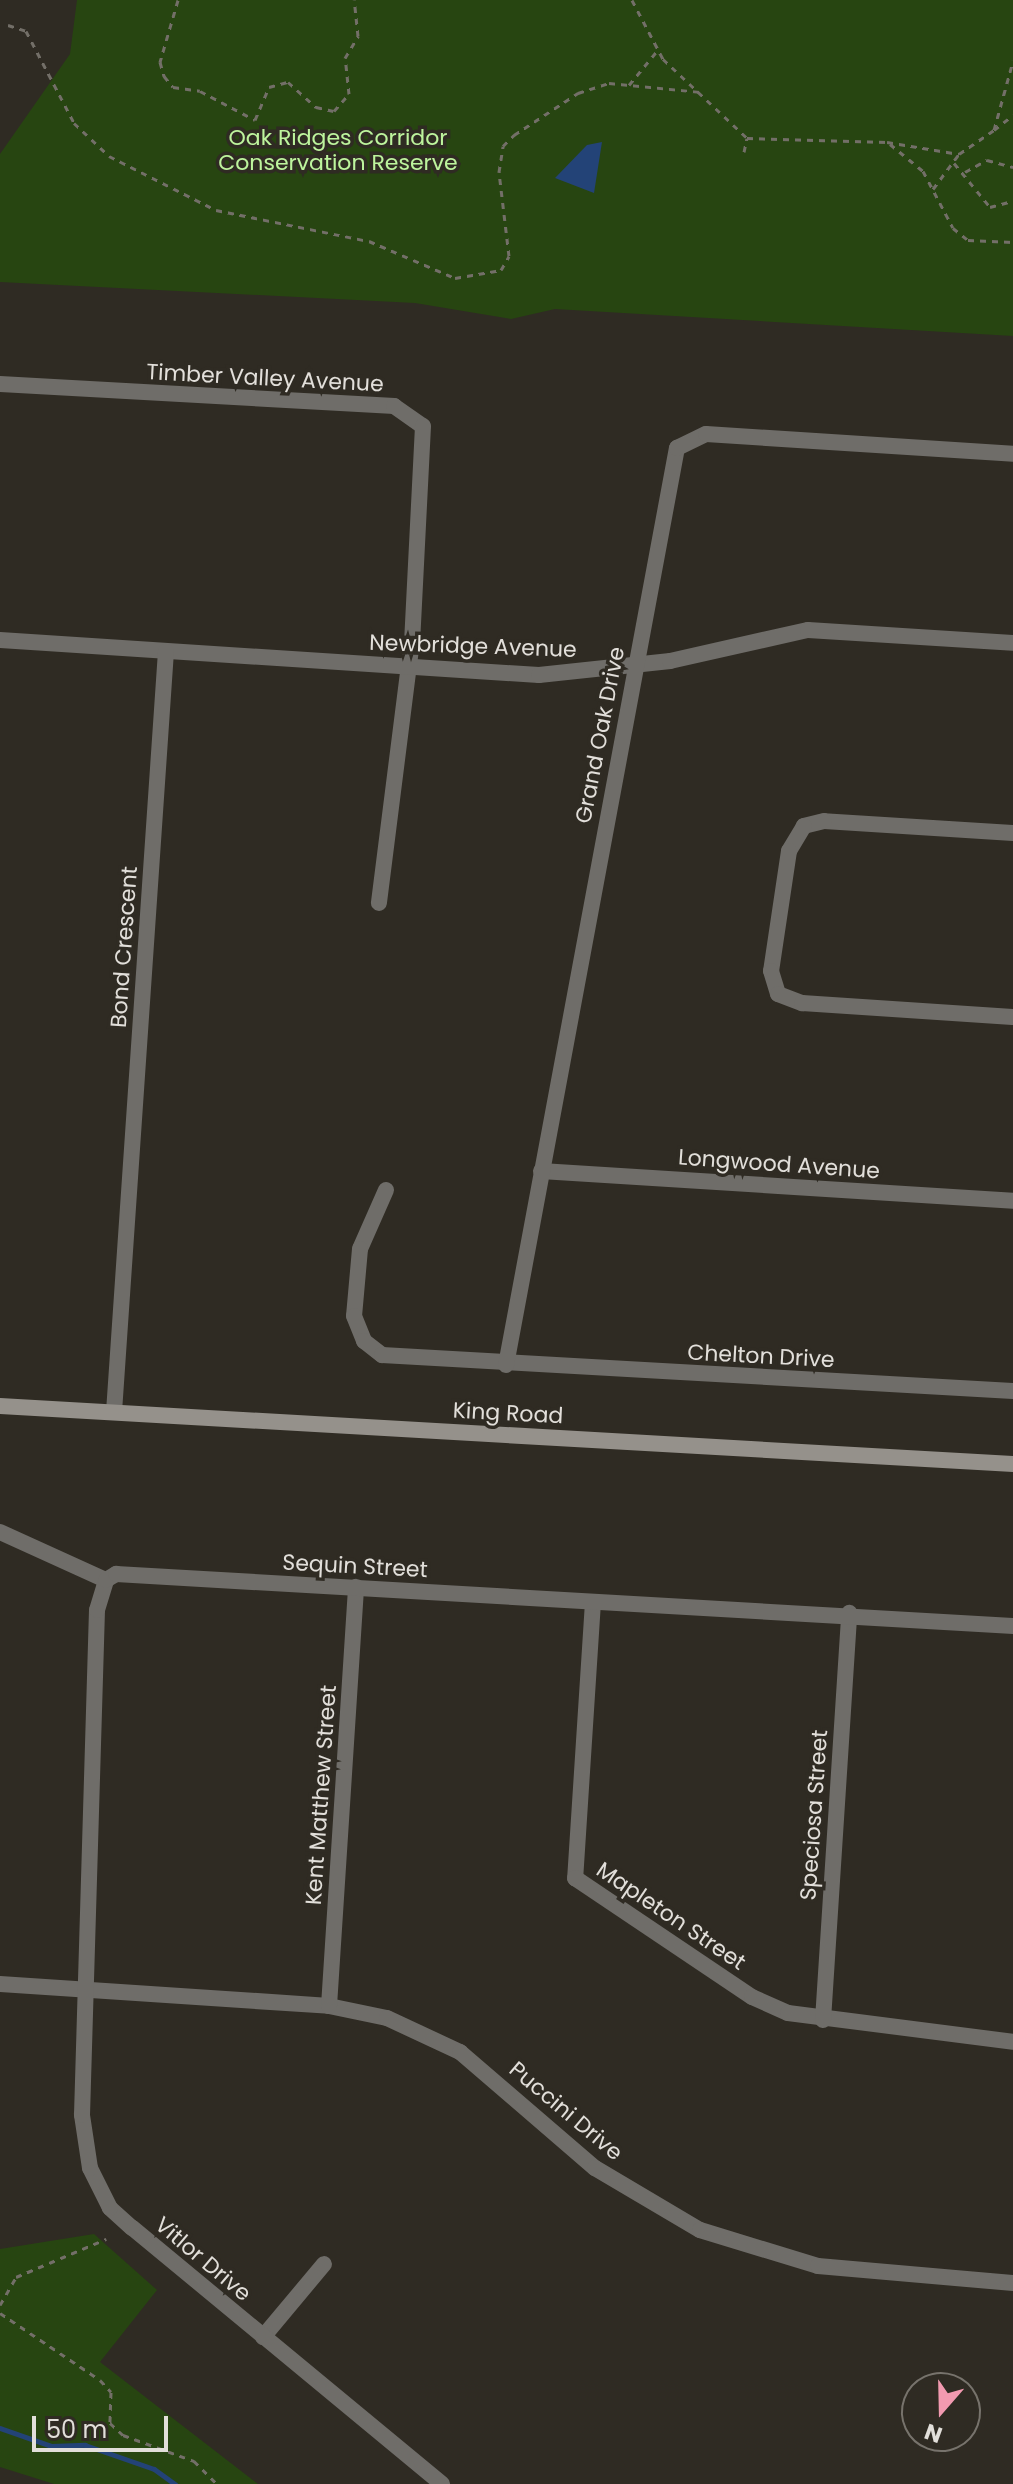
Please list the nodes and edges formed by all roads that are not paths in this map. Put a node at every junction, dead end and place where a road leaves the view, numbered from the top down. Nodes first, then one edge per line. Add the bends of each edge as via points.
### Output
1 (0, 384) edge
2 (1013, 454) edge
3 (0, 640) edge
4 (1013, 643) edge
5 (166, 652) junction
6 (635, 666) junction
7 (408, 667) junction
8 (1013, 833) edge
9 (379, 903) dead end
10 (1013, 1017) edge
11 (541, 1171) junction
12 (386, 1190) dead end
13 (1013, 1201) edge
14 (506, 1365) junction
15 (1013, 1391) edge
16 (0, 1406) edge
17 (114, 1412) junction
18 (1013, 1464) edge
19 (0, 1532) edge
20 (106, 1580) junction
21 (356, 1587) junction
22 (593, 1602) junction
23 (849, 1613) junction
24 (1013, 1626) edge
25 (0, 1984) edge
26 (88, 1990) junction
27 (329, 2006) junction
28 (823, 2020) junction
29 (1013, 2042) edge
30 (324, 2264) dead end
31 (1013, 2283) edge
32 (263, 2337) junction
33 (442, 2484) edge

1 - 7 street, Timber Valley Avenue via 394,406 417,417 426,437
2 - 6 street, Grand Oak Drive via 706,434 677,448
3 - 5 street
4 - 6 street, Newbridge Avenue via 808,630
5 - 7 street, Newbridge Avenue
5 - 17 street, Bond Crescent
6 - 7 street, Newbridge Avenue via 539,675
6 - 11 street, Grand Oak Drive
7 - 9 street, Timber Valley Avenue
8 - 10 street via 824,821 804,826 789,851 771,971 778,994 802,1003
11 - 13 street, Longwood Avenue
11 - 14 street, Grand Oak Drive
12 - 14 street, Chelton Drive via 360,1249 354,1316 364,1341 396,1359
14 - 15 street, Chelton Drive
16 - 17 main road, King Road
17 - 18 main road, King Road
19 - 20 street
20 - 21 street, Sequin Street via 116,1574
20 - 26 street via 97,1610
21 - 22 street, Sequin Street
21 - 27 street, Kent Matthew Street
22 - 23 street, Sequin Street
22 - 28 street, Mapleton Street via 575,1878 752,1997
23 - 24 street, Sequin Street
23 - 28 street, Speciosa Street
25 - 26 street, Puccini Drive
26 - 27 street, Puccini Drive
26 - 32 street, Vitlor Drive via 82,2115 100,2189 132,2228
27 - 31 street, Puccini Drive via 387,2018 460,2052 595,2168 700,2230 767,2255 844,2271
28 - 29 street, Mapleton Street
30 - 32 street
32 - 33 street, Vitlor Drive

